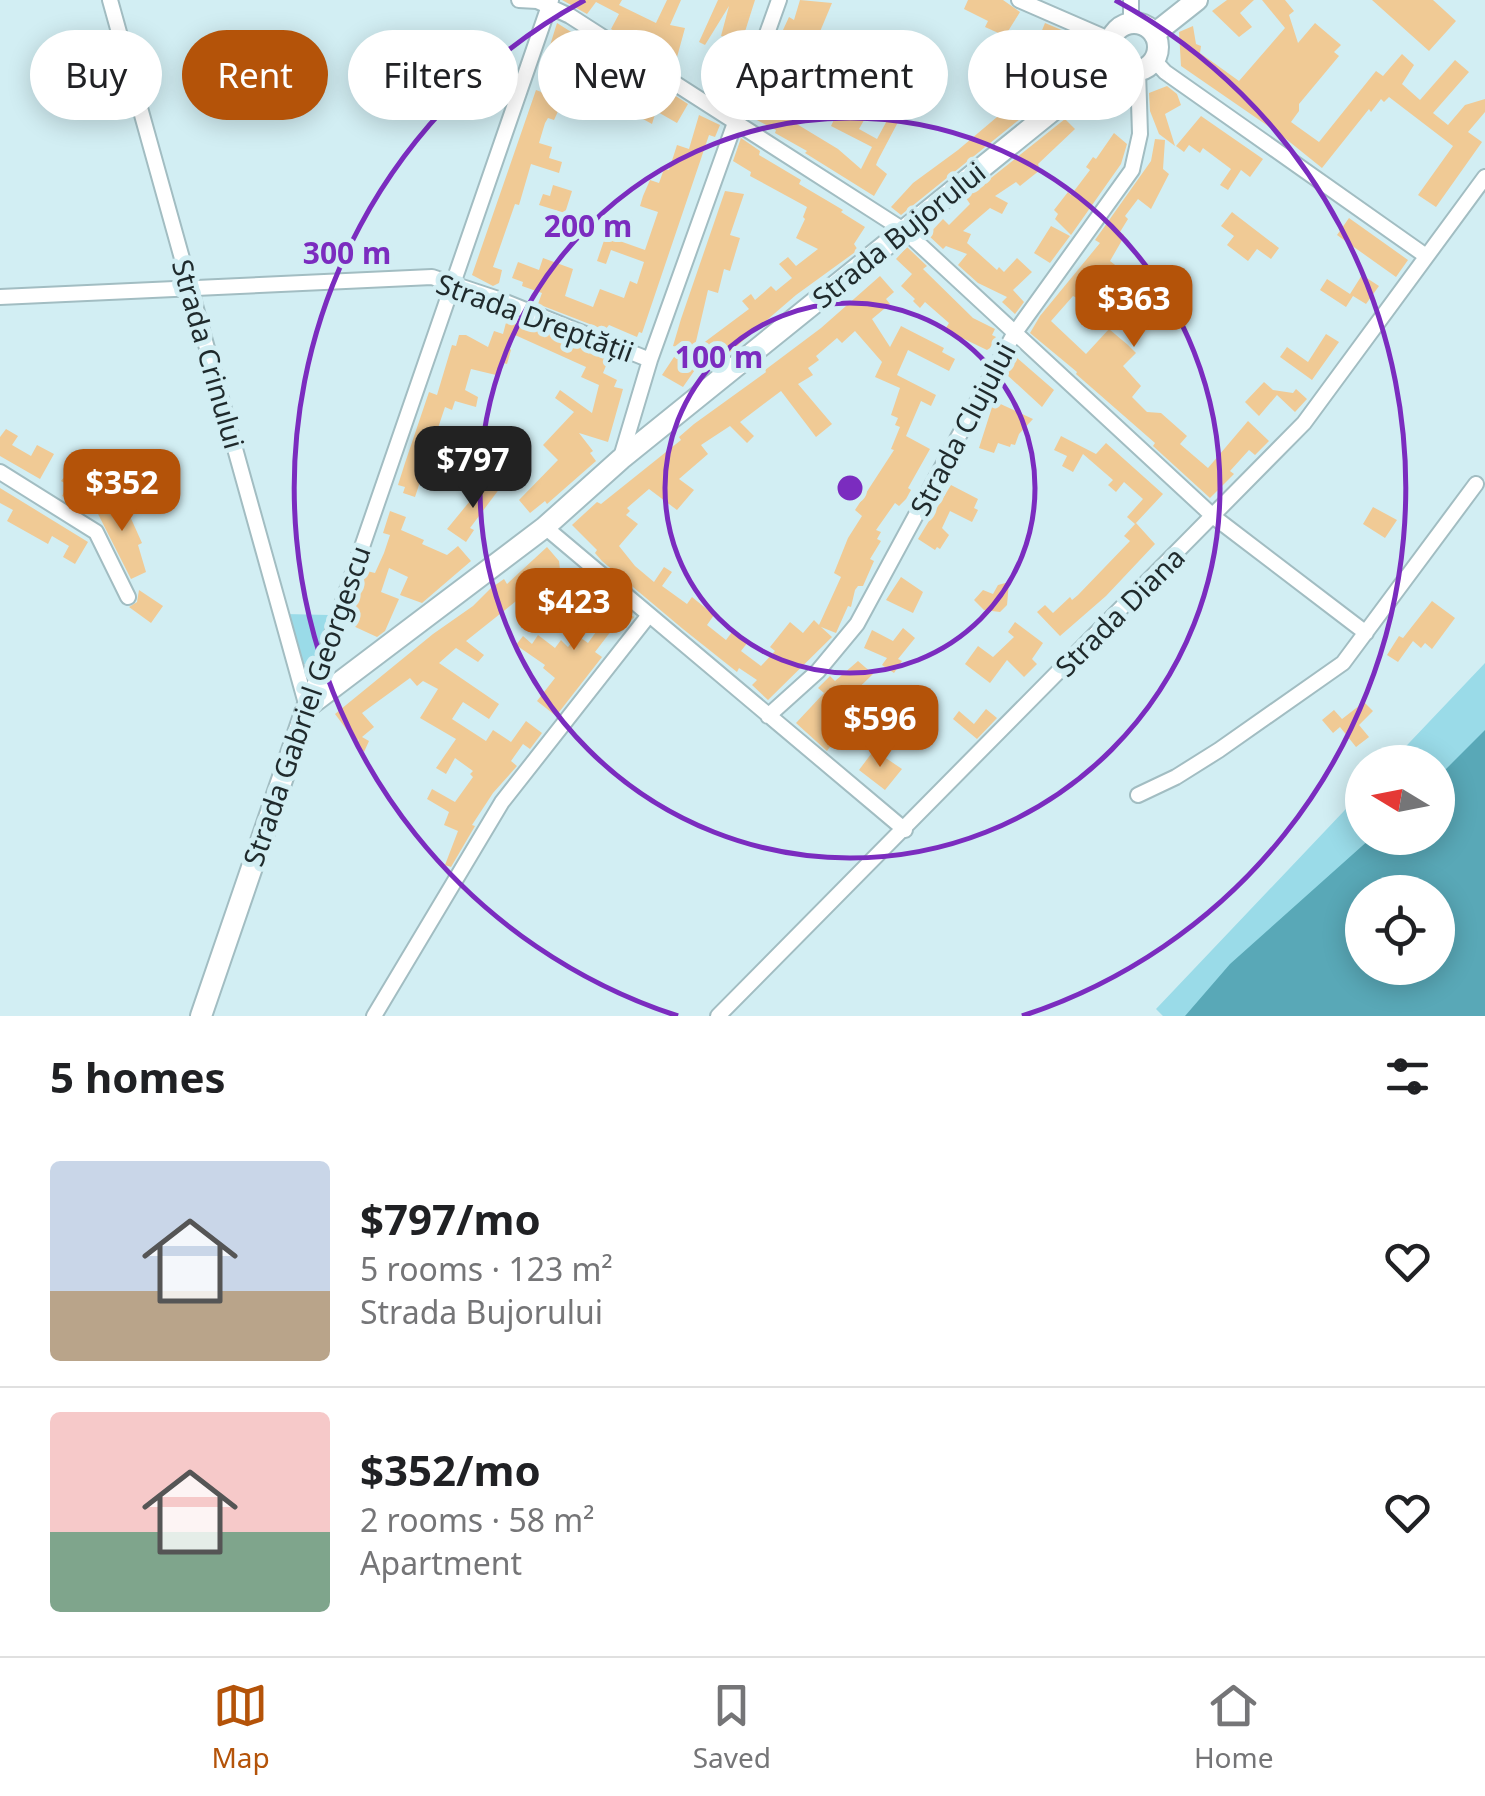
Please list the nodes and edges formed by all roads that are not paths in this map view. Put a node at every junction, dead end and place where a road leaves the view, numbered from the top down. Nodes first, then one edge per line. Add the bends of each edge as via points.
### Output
1 (110, 0) edge
2 (519, 0) edge
3 (779, 0) edge
4 (1019, 0) edge
5 (1131, 0) edge
6 (1197, 0) edge
7 (550, 2) edge
8 (1131, 24) junction
9 (1075, 30) edge
10 (1118, 30) edge
11 (1154, 34) junction
12 (1146, 66) junction
13 (1032, 120) edge
14 (735, 124) junction
15 (1485, 177) edge
16 (905, 230) junction
17 (1426, 256) junction
18 (452, 282) junction
19 (188, 287) junction
20 (0, 297) edge
21 (1014, 334) junction
22 (650, 360) junction
23 (620, 459) junction
24 (0, 472) edge
25 (1476, 484) dead end
26 (1214, 517) junction
27 (545, 527) junction
28 (128, 597) dead end
29 (649, 615) junction
30 (1366, 633) junction
31 (307, 707) junction
32 (768, 716) junction
33 (1138, 795) dead end
34 (905, 830) junction
35 (201, 1016) edge
36 (374, 1016) edge
37 (718, 1016) edge

1 - 19 street, Strada Crinului
2 - 7 street
3 - 14 street
4 - 9 street
5 - 8 street
6 - 11 street
7 - 14 street
7 - 18 street, Strada Gabriel Georgescu
8 - 10 street
8 - 11 street
11 - 12 street via 1158,47
12 - 17 street via 1165,72
12 - 21 street, Strada Clujului via 1132,170
13 - 16 street, Strada Bujorului
14 - 16 street
14 - 22 street
15 - 17 street, Strada Diana
16 - 21 street
16 - 23 street, Strada Bujorului
17 - 26 street, Strada Diana via 1326,396
18 - 19 street, Strada Dreptății via 432,277
18 - 22 street, Strada Dreptății
18 - 31 street, Strada Gabriel Georgescu
19 - 20 street, Strada Dreptății
19 - 31 street, Strada Crinului
21 - 26 street
21 - 32 street, Strada Clujului via 857,624
22 - 23 street
23 - 27 street, Strada Bujorului
24 - 28 street via 96,532
25 - 30 street
26 - 30 street
26 - 34 street, Strada Diana
27 - 29 street
27 - 31 street, Strada Bujorului
29 - 32 street
29 - 36 street via 502,802
30 - 33 street via 1320,682
31 - 35 street, Strada Gabriel Georgescu
32 - 34 street
34 - 37 street, Strada Diana

